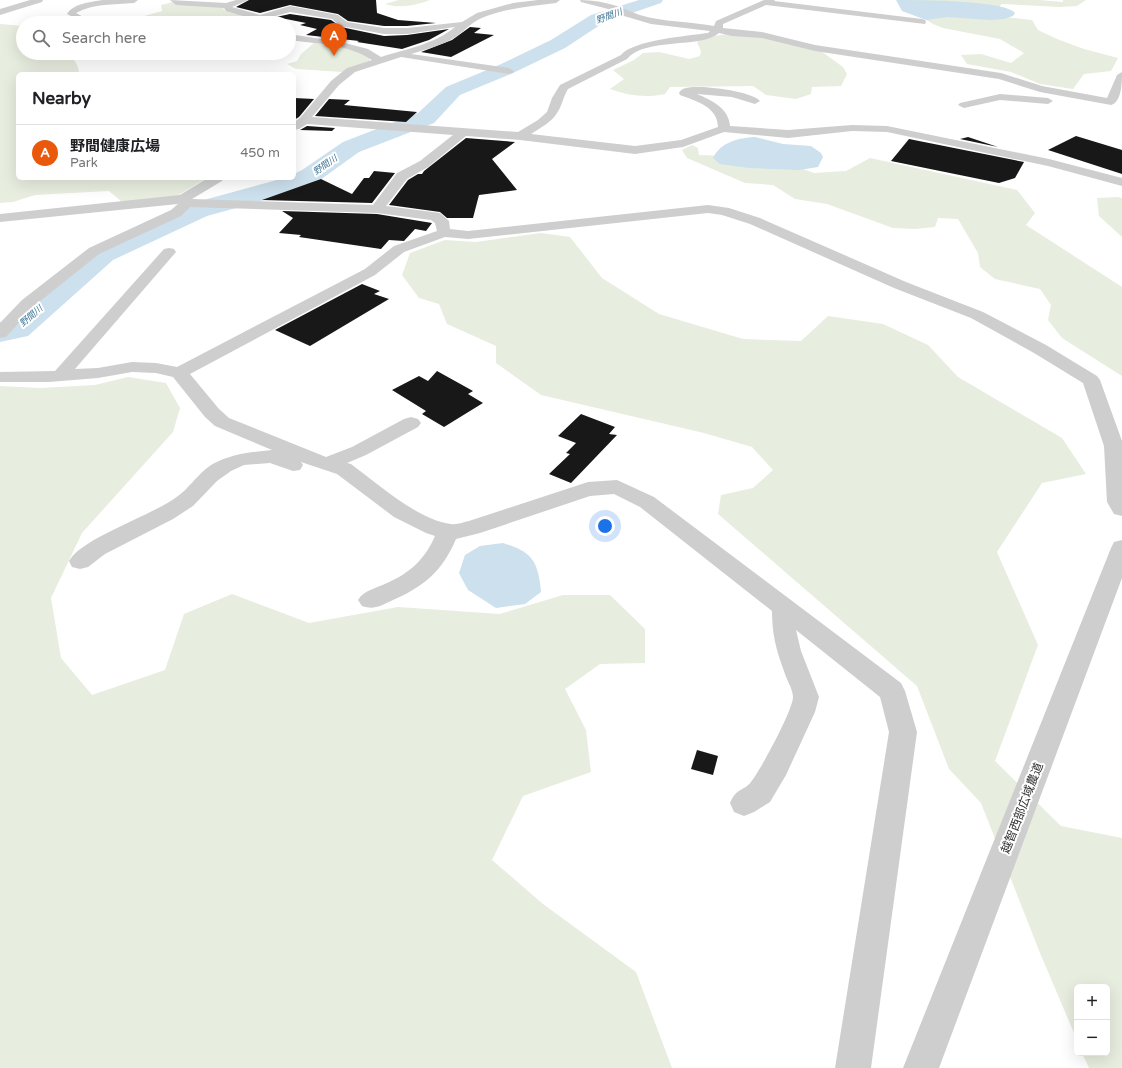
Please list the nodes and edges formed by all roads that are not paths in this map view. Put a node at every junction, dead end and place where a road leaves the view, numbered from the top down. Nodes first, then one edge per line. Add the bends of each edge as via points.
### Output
1 (39, 0) edge
2 (134, 0) edge
3 (174, 0) edge
4 (244, 0) edge
5 (556, 0) edge
6 (584, 0) edge
7 (768, 1) edge
8 (301, 2) dead end
9 (228, 6) junction
10 (290, 9) junction
11 (0, 12) edge
12 (74, 16) edge
13 (251, 16) edge
14 (273, 16) edge
15 (922, 22) dead end
16 (466, 23) junction
17 (718, 29) junction
18 (296, 38) edge
19 (400, 55) junction
20 (379, 60) junction
21 (509, 70) dead end
22 (1122, 75) edge
23 (1084, 97) junction
24 (755, 101) dead end
25 (960, 102) dead end
26 (1117, 102) edge
27 (301, 120) edge
28 (724, 130) junction
29 (463, 132) junction
30 (520, 136) junction
31 (214, 180) edge
32 (1122, 182) edge
33 (185, 201) junction
34 (377, 209) junction
35 (0, 218) edge
36 (444, 233) junction
37 (170, 252) dead end
38 (0, 333) edge
39 (179, 373) junction
40 (60, 376) junction
41 (0, 377) edge
42 (410, 423) dead end
43 (323, 462) junction
44 (1122, 509) edge
45 (448, 531) junction
46 (1122, 548) edge
47 (80, 561) dead end
48 (370, 600) dead end
49 (784, 607) junction
50 (744, 803) dead end
51 (853, 1068) edge
52 (921, 1068) edge

1 - 11 street
2 - 12 street via 86,5 73,10 71,14
3 - 9 street
4 - 9 street
5 - 16 street via 513,6 480,15
6 - 17 street via 651,21
7 - 15 street
7 - 17 street via 719,24
8 - 10 street via 293,3
9 - 13 street via 229,9
10 - 14 street
10 - 16 street via 335,17 344,24 384,31
16 - 19 street via 453,34 433,44
17 - 23 street via 762,35 815,48 1001,76 1040,89
17 - 30 street via 711,35 658,43 628,52 624,57 564,87 556,98 552,113
18 - 20 street via 365,51
19 - 20 street
19 - 21 street
20 - 27 street via 351,70 335,83
22 - 26 street
23 - 25 street via 1086,101 1075,105 1000,97
23 - 26 street
24 - 28 street via 715,92 684,93 717,109 723,115
27 - 29 street
28 - 30 street via 683,143 635,150
28 - 32 street via 788,134 860,128 887,129 1049,163
29 - 30 street
29 - 34 street via 424,164 402,176
31 - 33 street
33 - 34 street
33 - 35 street
33 - 38 street via 176,212 94,250 28,303
34 - 36 street via 435,216 442,221
36 - 39 street via 398,249 370,272
36 - 44 street via 468,235 708,209 724,211 755,221 900,285 977,315 1092,380 1114,446 1118,502
37 - 40 street
39 - 40 street via 156,368 132,367
39 - 43 street via 222,422
40 - 41 street
42 - 43 street via 359,451
43 - 45 street via 344,469 402,512 434,528
43 - 47 street via 294,465 273,456 241,459 224,466 210,476 198,491 166,514 97,548
45 - 48 street via 443,545 424,573 409,584
45 - 49 street via 472,528 588,489 618,487 647,502
46 - 52 street, 越智西部広域農道
49 - 50 street via 784,630 789,651 806,697 802,712 760,793
49 - 51 street via 892,691 903,732

